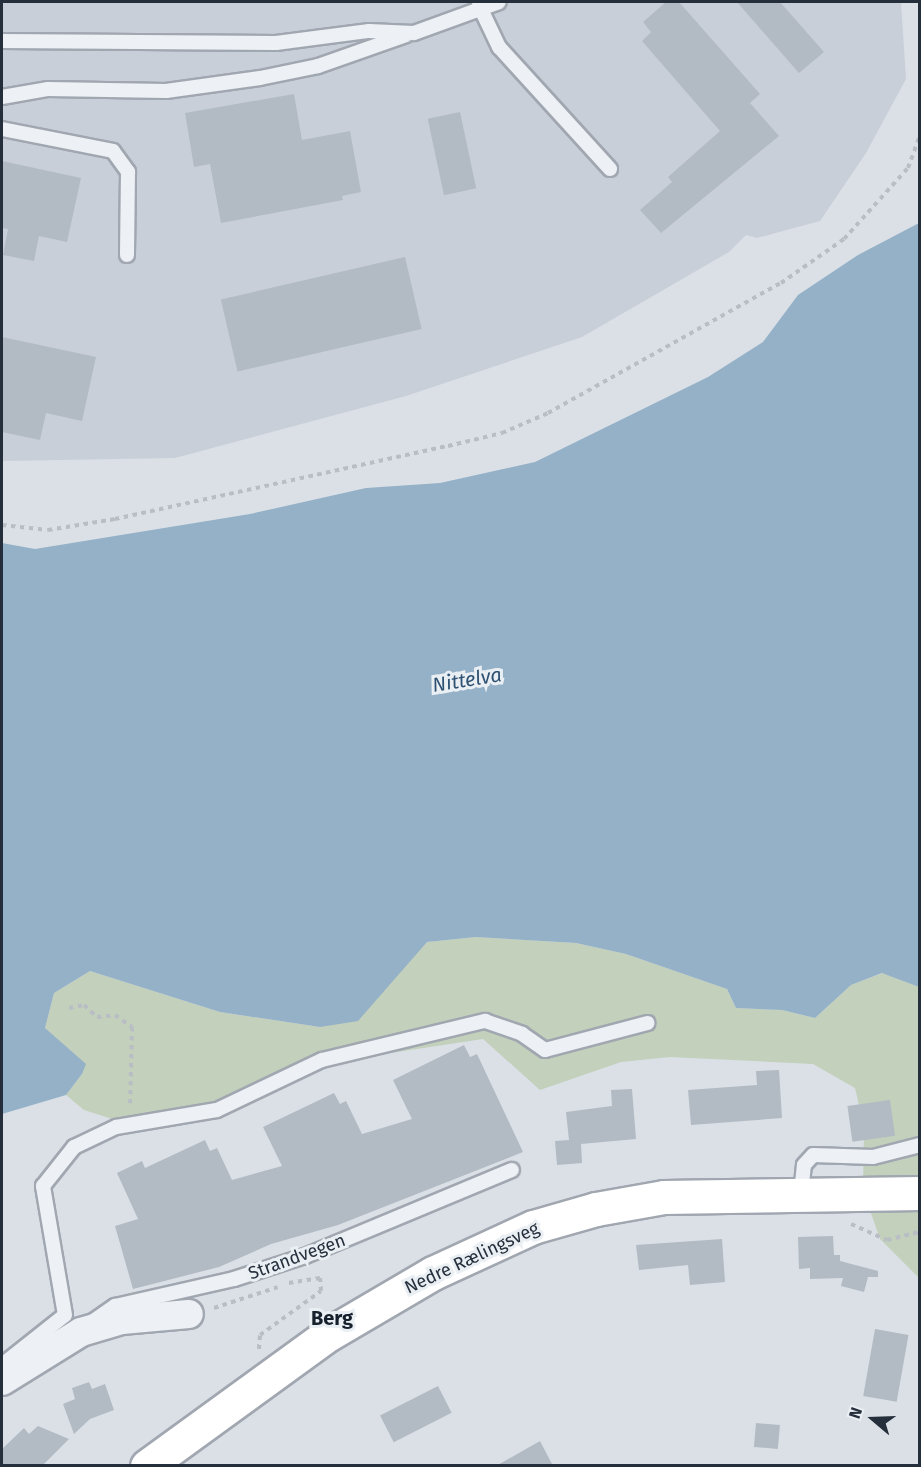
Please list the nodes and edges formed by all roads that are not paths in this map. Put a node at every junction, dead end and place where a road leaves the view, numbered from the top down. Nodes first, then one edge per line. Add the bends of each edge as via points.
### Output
1 (499, 2) edge
2 (479, 5) junction
3 (414, 33) junction
4 (2, 41) edge
5 (2, 97) edge
6 (2, 129) edge
7 (610, 169) dead end
8 (128, 255) dead end
9 (647, 1023) dead end
10 (920, 1145) edge
11 (512, 1170) dead end
12 (801, 1192) junction
13 (920, 1193) edge
14 (189, 1314) road end
15 (81, 1332) junction
16 (2, 1365) edge
17 (2, 1381) edge
18 (147, 1466) edge

1 - 2 lane
2 - 3 lane
2 - 7 lane via 499,47
3 - 4 lane via 369,31 276,43
3 - 5 lane via 318,66 260,78 166,91 48,89
6 - 8 lane via 113,151 128,172
9 - 16 lane via 545,1050 522,1034 485,1021 322,1060 217,1110 131,1125 74,1147 43,1186 65,1314
10 - 12 lane via 873,1156 813,1155 804,1165
11 - 15 lane, Strandvegen via 306,1256 234,1279 101,1311
12 - 13 main road, Nedre Rælingsveg
12 - 18 main road, Nedre Rælingsveg via 630,1202 564,1217 503,1239 329,1334
14 - 15 street, Strandvegen via 122,1320
15 - 17 street, Strandvegen

